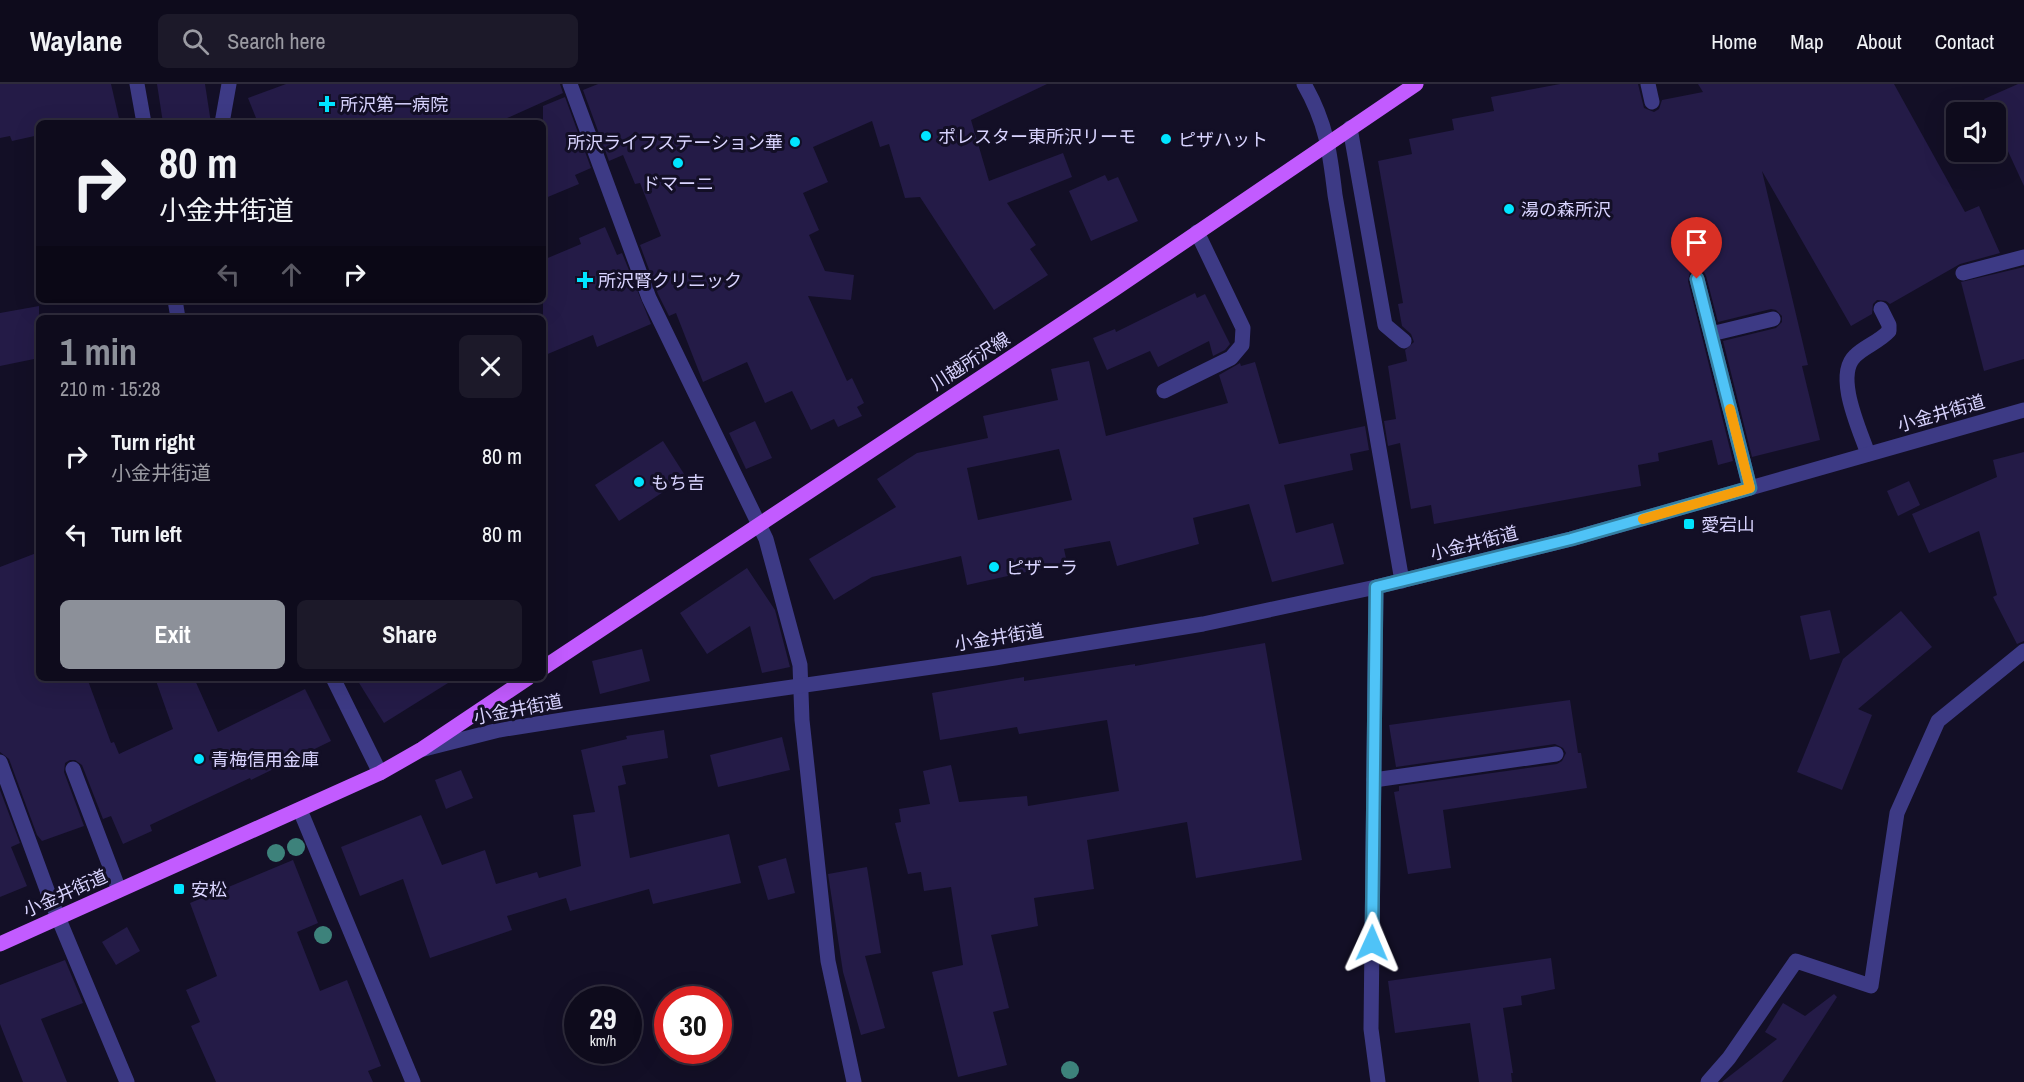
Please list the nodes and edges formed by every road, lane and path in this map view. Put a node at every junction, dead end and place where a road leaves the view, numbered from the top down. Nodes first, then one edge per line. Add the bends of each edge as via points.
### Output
1 (137, 84) edge
2 (229, 84) edge
3 (570, 84) edge
4 (1304, 84) edge
5 (1416, 84) edge
6 (1648, 84) edge
7 (1652, 102) dead end
8 (143, 120) edge
9 (223, 120) edge
10 (1350, 128) junction
11 (1329, 142) junction
12 (1197, 232) junction
13 (2024, 257) edge
14 (1963, 273) dead end
15 (1697, 279) dead end
16 (1881, 309) dead end
17 (1773, 319) dead end
18 (1711, 334) junction
19 (1404, 341) dead end
20 (1164, 392) dead end
21 (2024, 410) edge
22 (1868, 454) junction
23 (1750, 488) junction
24 (757, 524) junction
25 (1402, 581) junction
26 (1376, 587) junction
27 (2024, 651) edge
28 (546, 666) edge
29 (334, 681) edge
30 (524, 681) edge
31 (801, 686) junction
32 (422, 749) junction
33 (1556, 754) dead end
34 (0, 762) edge
35 (73, 769) dead end
36 (380, 773) junction
37 (1374, 780) junction
38 (300, 810) junction
39 (119, 890) junction
40 (59, 917) junction
41 (0, 944) edge
42 (127, 1082) edge
43 (413, 1082) edge
44 (854, 1082) edge
45 (1378, 1082) edge
46 (1707, 1082) edge

1 - 8 street
2 - 9 street
3 - 24 street via 649,298
4 - 11 street via 1323,119
5 - 10 main road, 川越所沢線
6 - 7 street
10 - 11 main road, 川越所沢線
10 - 19 street via 1385,325
11 - 12 main road, 川越所沢線
11 - 25 street
12 - 20 street via 1243,328 1242,345 1231,358
12 - 24 main road, 川越所沢線
13 - 14 street
15 - 18 street
16 - 22 street via 1889,331 1856,354 1846,378
17 - 18 street
18 - 23 street
21 - 22 street, 小金井街道
22 - 23 street, 小金井街道
23 - 25 street, 小金井街道 via 1571,539
24 - 28 main road, 川越所沢線
24 - 31 street via 766,539 800,665
25 - 26 street, 小金井街道
26 - 31 street, 小金井街道 via 1203,624
26 - 37 street
27 - 46 street via 1938,721 1897,813 1871,986 1796,961 1730,1058
29 - 36 street
30 - 32 main road
31 - 32 street, 小金井街道 via 510,728
31 - 44 street via 828,961
32 - 36 main road, 小金井街道
33 - 37 street
34 - 40 street
35 - 39 street
36 - 38 main road, 小金井街道
37 - 45 street via 1371,1029
38 - 39 main road, 小金井街道
38 - 43 street
39 - 40 main road, 小金井街道
40 - 41 main road, 小金井街道
40 - 42 street

